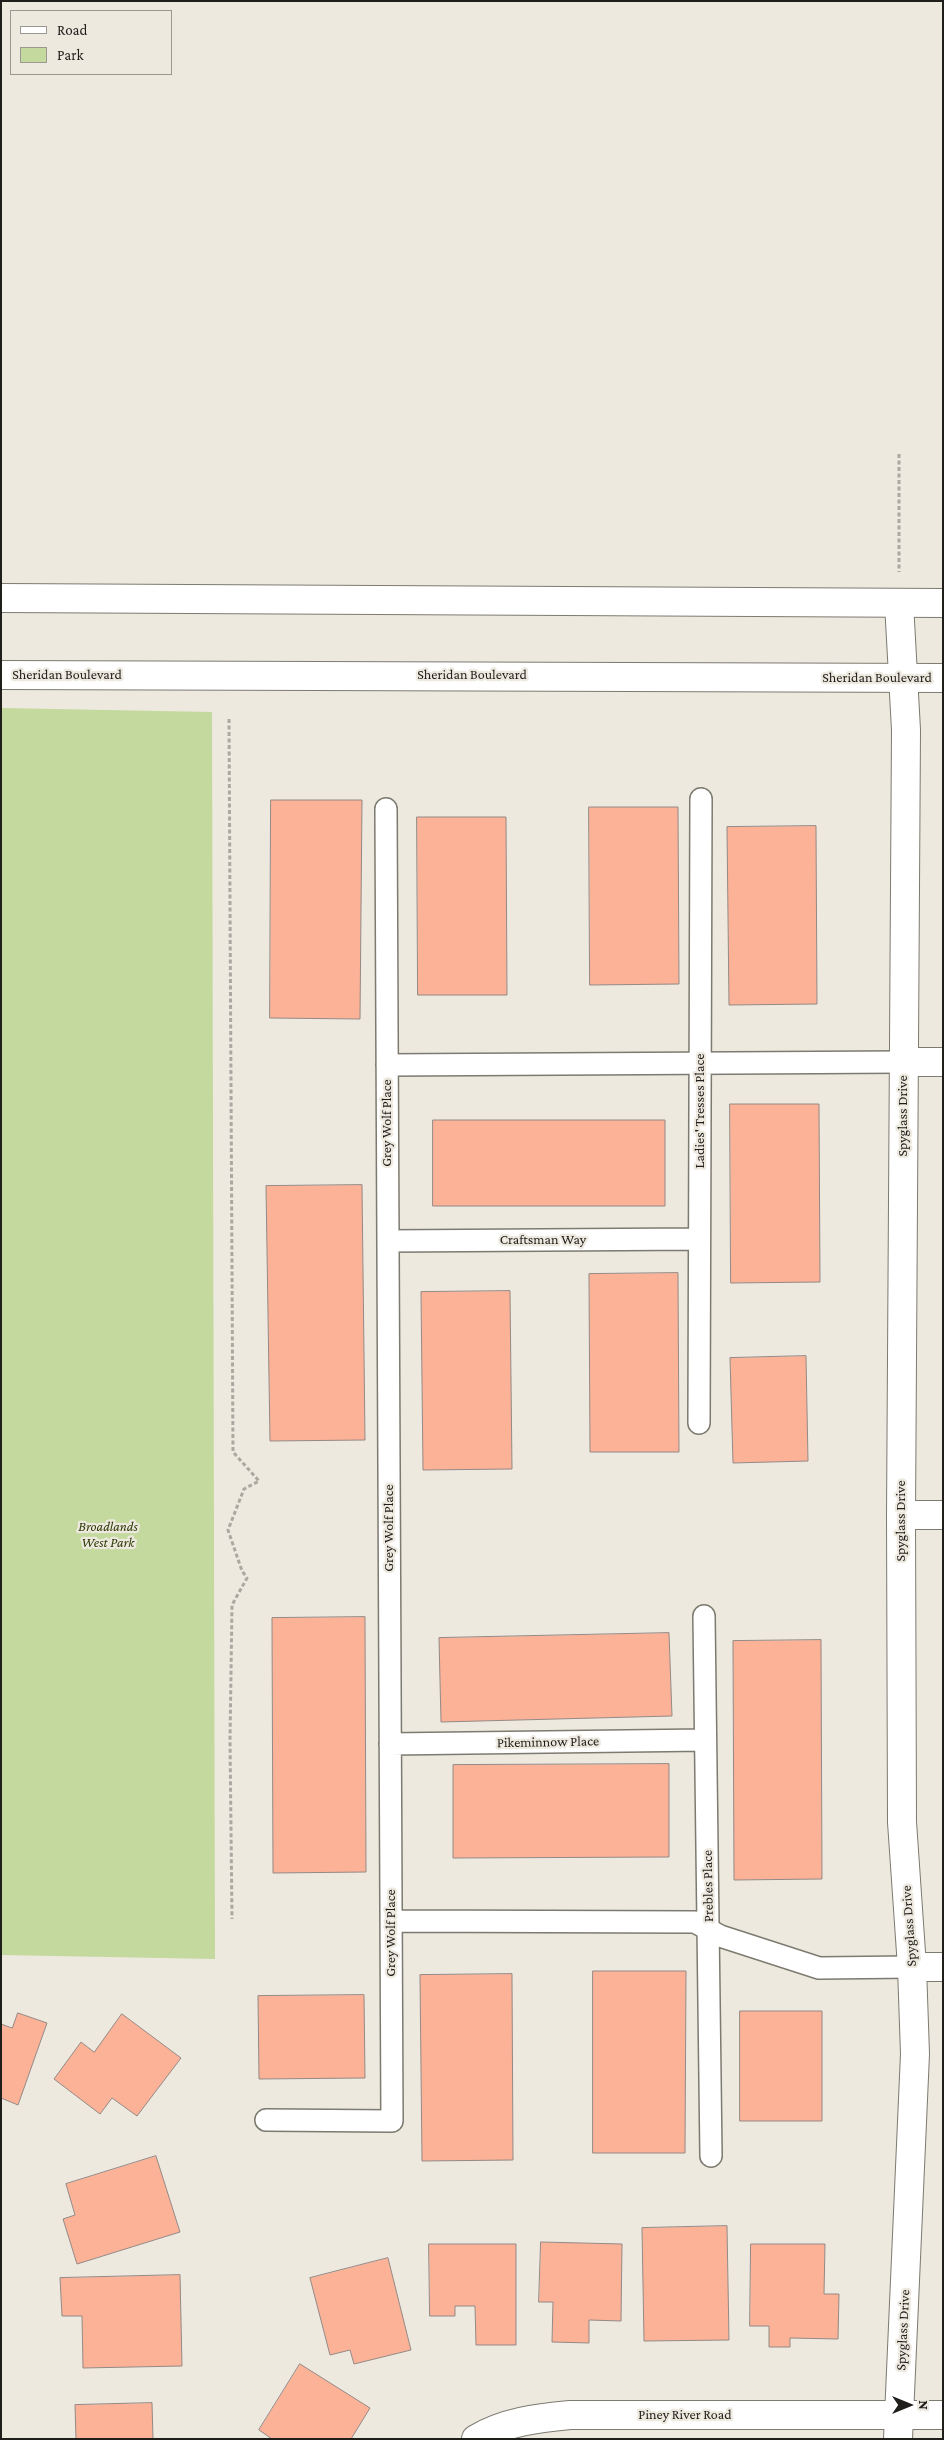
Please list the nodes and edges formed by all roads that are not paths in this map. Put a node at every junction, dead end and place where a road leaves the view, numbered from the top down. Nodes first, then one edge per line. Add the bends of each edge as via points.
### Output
1 (1, 598) edge
2 (899, 603) junction
3 (943, 603) edge
4 (1, 675) edge
5 (905, 678) junction
6 (943, 678) edge
7 (701, 799) dead end
8 (386, 809) dead end
9 (903, 1062) junction
10 (943, 1062) edge
11 (700, 1063) junction
12 (387, 1065) junction
13 (699, 1239) junction
14 (388, 1241) junction
15 (700, 1423) dead end
16 (901, 1515) junction
17 (943, 1515) edge
18 (704, 1616) dead end
19 (705, 1740) junction
20 (390, 1744) junction
21 (391, 1921) junction
22 (708, 1930) junction
23 (912, 1967) junction
24 (943, 1967) edge
25 (266, 2120) dead end
26 (711, 2156) dead end
27 (943, 2415) edge
28 (898, 2427) edge
29 (476, 2439) edge

1 - 2 street
2 - 3 street
2 - 5 street, Spyglass Drive
4 - 5 street, Sheridan Boulevard
5 - 6 street, Sheridan Boulevard
5 - 9 street, Spyglass Drive
7 - 11 lane, Ladies' Tresses Place
8 - 12 lane, Grey Wolf Place
9 - 10 street
9 - 11 lane
9 - 16 street, Spyglass Drive
11 - 12 lane
11 - 13 lane, Ladies' Tresses Place
12 - 14 lane, Grey Wolf Place
13 - 14 lane, Craftsman Way
13 - 15 lane, Ladies' Tresses Place
14 - 20 lane, Grey Wolf Place
16 - 17 street
16 - 23 street, Spyglass Drive via 902,1822
18 - 19 lane, Prebles Place
19 - 20 lane, Pikeminnow Place
19 - 22 lane, Prebles Place
20 - 21 lane, Grey Wolf Place
21 - 22 lane via 695,1922
21 - 25 lane, Grey Wolf Place via 392,2121
22 - 23 lane via 819,1968
22 - 26 lane, Prebles Place
23 - 24 street
23 - 28 street, Spyglass Drive via 915,2054 913,2142
27 - 28 street, Piney River Road
28 - 29 street, Piney River Road via 570,2415 528,2419 487,2432

